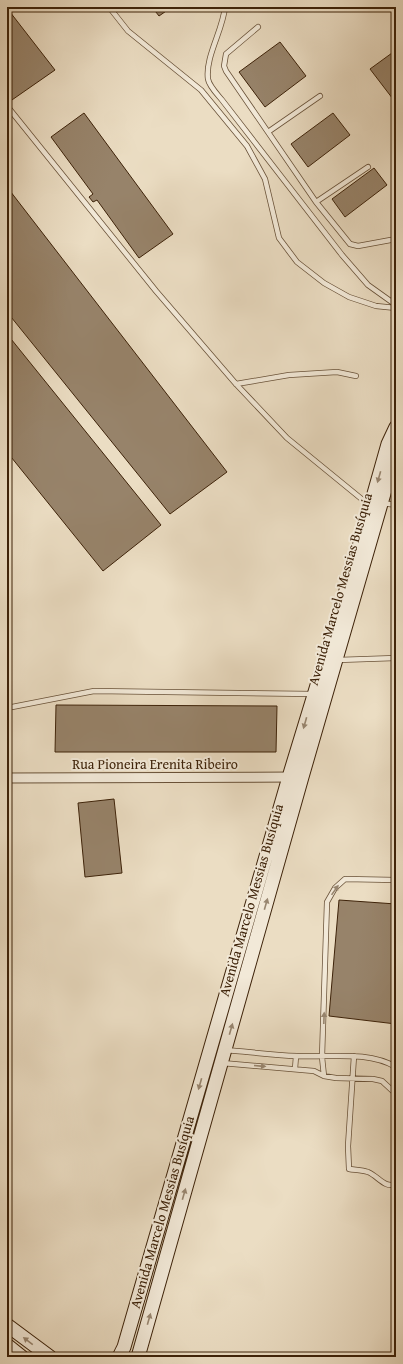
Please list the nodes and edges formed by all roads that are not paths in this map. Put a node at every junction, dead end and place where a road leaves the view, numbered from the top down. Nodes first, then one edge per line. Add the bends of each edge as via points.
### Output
1 (109, 7) edge
2 (225, 7) edge
3 (258, 27) dead end
4 (320, 96) dead end
5 (7, 106) edge
6 (268, 132) junction
7 (368, 167) dead end
8 (316, 202) junction
9 (396, 238) edge
10 (396, 307) edge
11 (356, 376) dead end
12 (236, 384) junction
13 (396, 427) edge
14 (396, 452) edge
15 (376, 505) junction
16 (396, 505) edge
17 (396, 658) edge
18 (330, 660) junction
19 (314, 694) junction
20 (7, 708) edge
21 (296, 777) junction
22 (7, 778) edge
23 (396, 880) edge
24 (211, 1048) junction
25 (225, 1050) junction
26 (296, 1056) junction
27 (354, 1056) junction
28 (322, 1057) junction
29 (207, 1062) junction
30 (221, 1063) junction
31 (396, 1067) edge
32 (295, 1069) junction
33 (324, 1076) junction
34 (352, 1078) junction
35 (396, 1094) edge
36 (396, 1184) edge
37 (7, 1325) edge
38 (7, 1345) edge
39 (22, 1357) edge
40 (50, 1357) edge
41 (119, 1357) edge
42 (138, 1357) edge

1 - 10 lane via 128,31 200,90 247,146 265,179 280,238 297,262 324,283 349,297 376,306
2 - 10 lane via 210,62 208,81 342,255 368,286
3 - 6 lane via 226,54 224,66
4 - 6 lane
5 - 12 lane via 156,291
6 - 8 lane
7 - 8 lane
8 - 9 lane via 350,244 358,246
11 - 12 lane via 337,372 289,375
12 - 15 lane via 287,438
13 -> 15 street, Avenida Marcelo Messias Busíquia via 388,444
14 - 15 street, Avenida Marcelo Messias Busíquia
15 - 16 lane
15 - 18 street, Avenida Marcelo Messias Busíquia
17 - 18 lane
18 - 19 street, Avenida Marcelo Messias Busíquia
18 - 21 street, Avenida Marcelo Messias Busíquia
19 - 20 lane via 94,691
19 -> 21 street, Avenida Marcelo Messias Busíquia
21 - 22 street, Rua Pioneira Erenita Ribeiro
21 - 24 street
25 -> 21 street, Avenida Marcelo Messias Busíquia
28 -> 23 lane via 328,902 335,888 345,878
24 - 25 lane
24 - 29 street
25 - 26 lane
25 - 30 street, Avenida Marcelo Messias Busíquia
26 - 28 lane
26 - 32 lane
27 - 28 lane
27 - 31 lane via 386,1062
27 - 34 lane
28 - 33 lane
29 - 30 lane
29 -> 41 street
30 -> 32 lane
42 -> 30 street, Avenida Marcelo Messias Busíquia
32 - 33 lane via 314,1071
33 - 34 lane
34 - 35 lane via 382,1082
34 - 36 lane via 349,1169 366,1171 387,1186
40 -> 37 street
38 - 39 street

